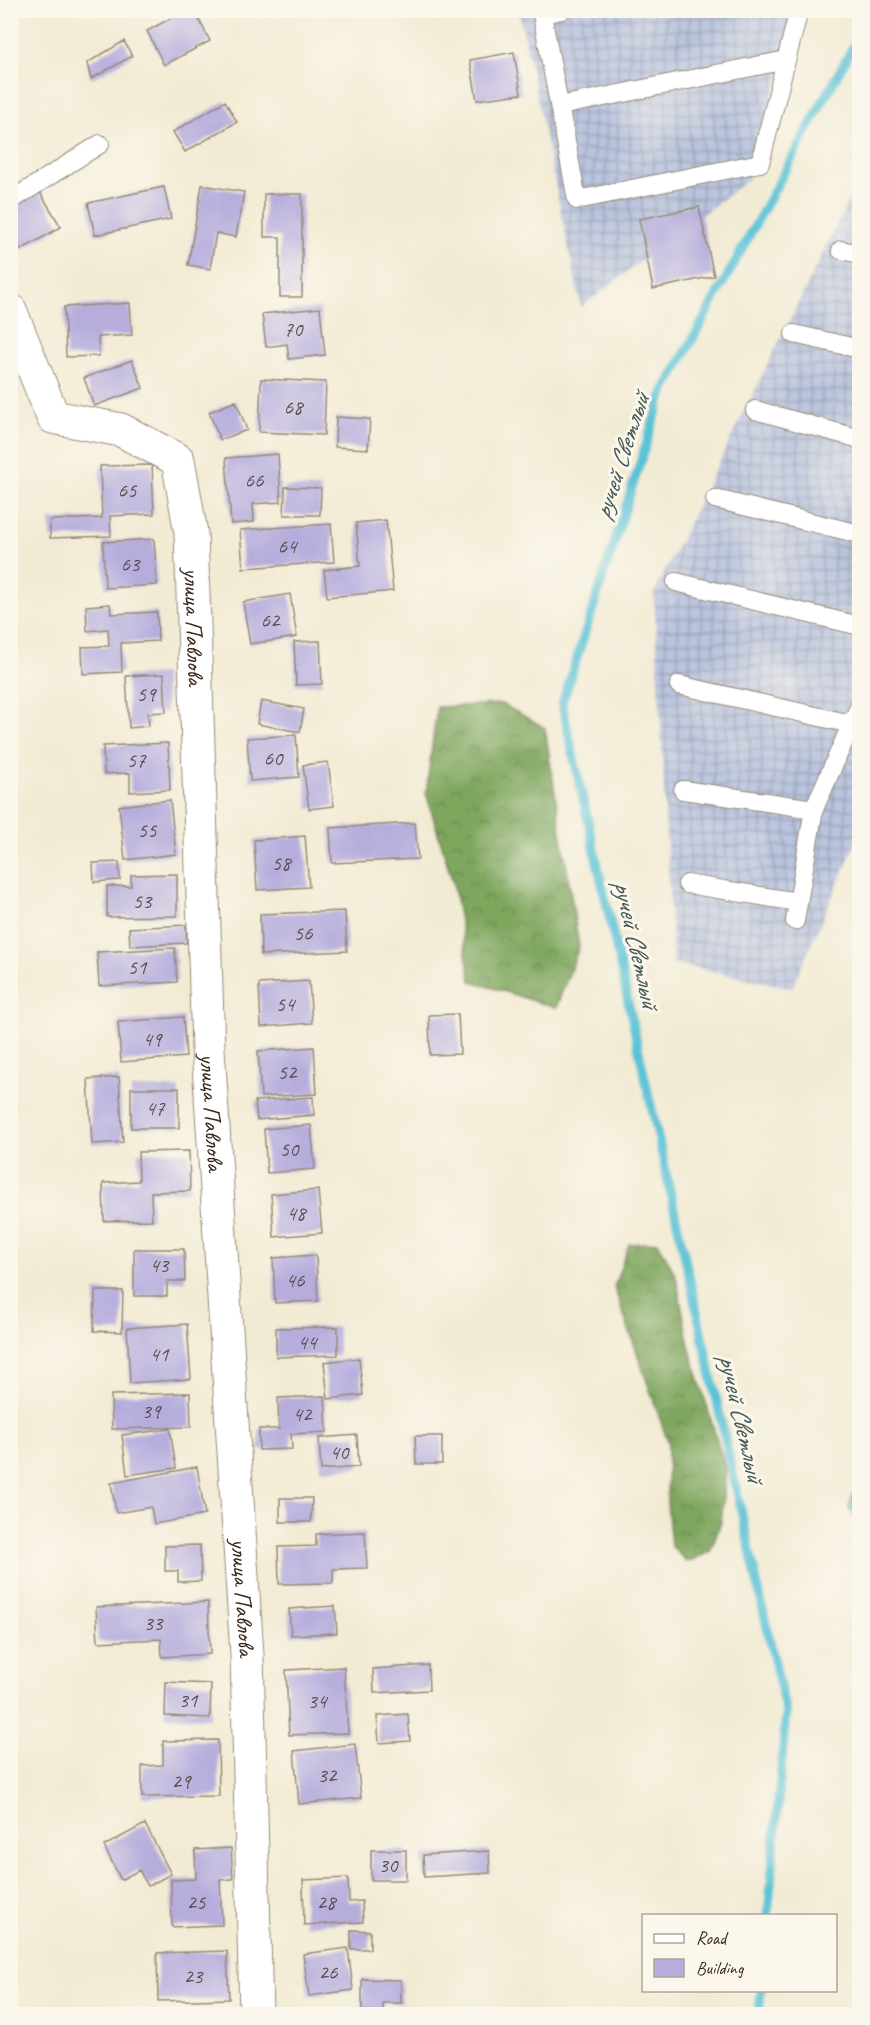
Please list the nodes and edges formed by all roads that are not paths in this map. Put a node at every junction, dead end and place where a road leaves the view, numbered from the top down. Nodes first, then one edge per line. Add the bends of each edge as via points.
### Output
1 (562, 10) edge
2 (799, 10) edge
3 (786, 60) junction
4 (560, 105) junction
5 (100, 144) dead end
6 (10, 201) edge
7 (841, 250) dead end
8 (860, 254) edge
9 (10, 310) edge
10 (794, 334) dead end
11 (860, 349) edge
12 (755, 410) dead end
13 (860, 439) edge
14 (715, 499) dead end
15 (860, 534) edge
16 (676, 582) dead end
17 (860, 626) edge
18 (679, 685) dead end
19 (860, 705) edge
20 (851, 724) junction
21 (683, 790) dead end
22 (814, 808) junction
23 (687, 884) dead end
24 (798, 902) junction
25 (795, 921) dead end
26 (256, 2014) edge

1 - 4 lane via 543,14
2 - 3 lane
3 - 4 lane
3 - 4 lane via 759,163 577,200
5 - 6 lane
7 - 8 lane
9 - 26 street, улица Павлова via 53,417 121,430 178,460 191,533 208,1049 247,1656
10 - 11 lane
12 - 13 lane
14 - 15 lane
16 - 17 lane
18 - 20 lane
19 - 20 lane
20 - 22 lane
21 - 22 lane
22 - 24 lane
23 - 24 lane
24 - 25 lane

